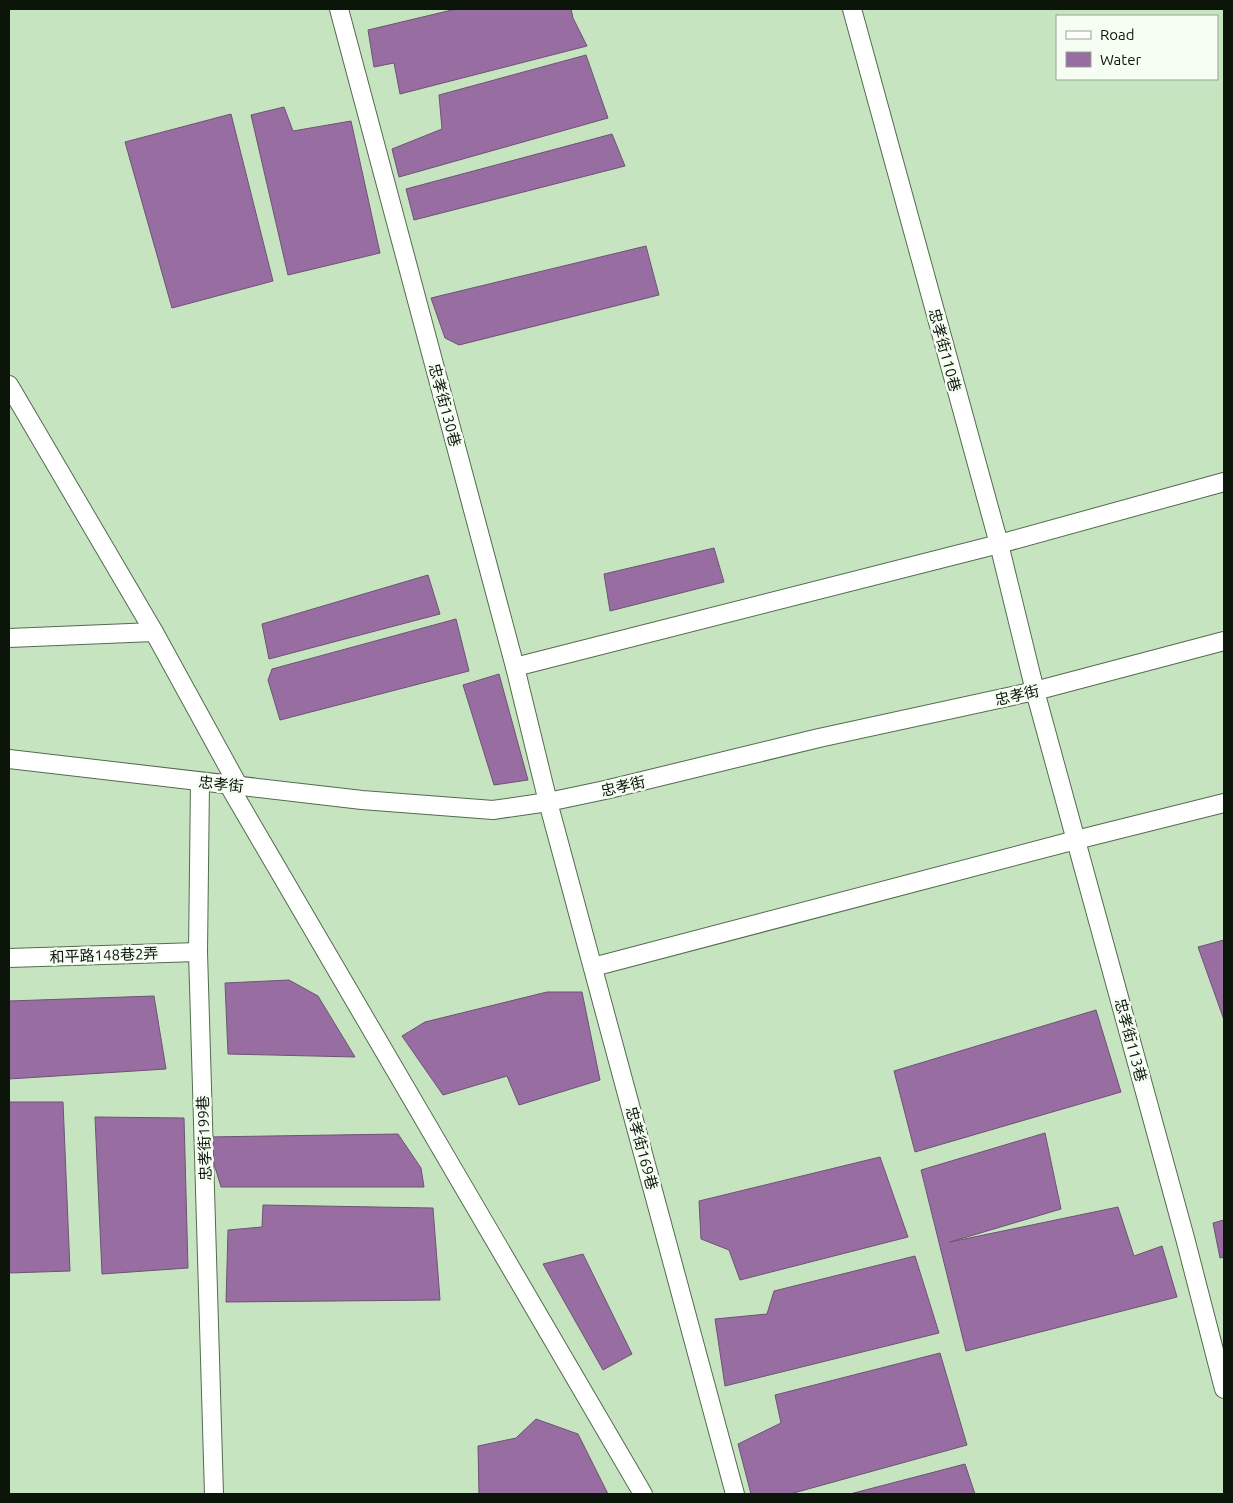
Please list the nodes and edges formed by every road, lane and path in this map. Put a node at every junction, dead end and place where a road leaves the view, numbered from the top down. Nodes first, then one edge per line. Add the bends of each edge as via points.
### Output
1 (339, 9) edge
2 (852, 9) edge
3 (9, 385) edge
4 (1224, 482) edge
5 (999, 544) junction
6 (154, 632) junction
7 (9, 638) edge
8 (1224, 640) edge
9 (514, 667) junction
10 (1035, 692) junction
11 (9, 760) edge
12 (200, 782) junction
13 (233, 785) junction
14 (548, 802) junction
15 (1224, 803) edge
16 (1076, 840) junction
17 (198, 952) junction
18 (9, 958) edge
19 (593, 967) junction
20 (1224, 1390) edge
21 (214, 1494) edge
22 (643, 1494) edge
23 (735, 1494) edge

1 - 9 street, 忠孝街130巷
2 - 5 street, 忠孝街110巷
3 - 6 street
4 - 5 street
5 - 9 street
5 - 10 street, 忠孝街110巷
6 - 7 street
6 - 13 street
8 - 10 street, 忠孝街
9 - 14 street, 忠孝街130巷
10 - 14 street, 忠孝街 via 819,738
10 - 16 street, 忠孝街113巷
11 - 12 street, 忠孝街
12 - 13 street, 忠孝街
12 - 17 street, 忠孝街199巷
13 - 14 street, 忠孝街 via 476,810
13 - 22 street
14 - 19 street, 忠孝街169巷
15 - 16 street
16 - 19 street
16 - 20 street, 忠孝街113巷
17 - 18 street, 和平路148巷2弄
17 - 21 street, 忠孝街199巷
19 - 23 street, 忠孝街169巷

